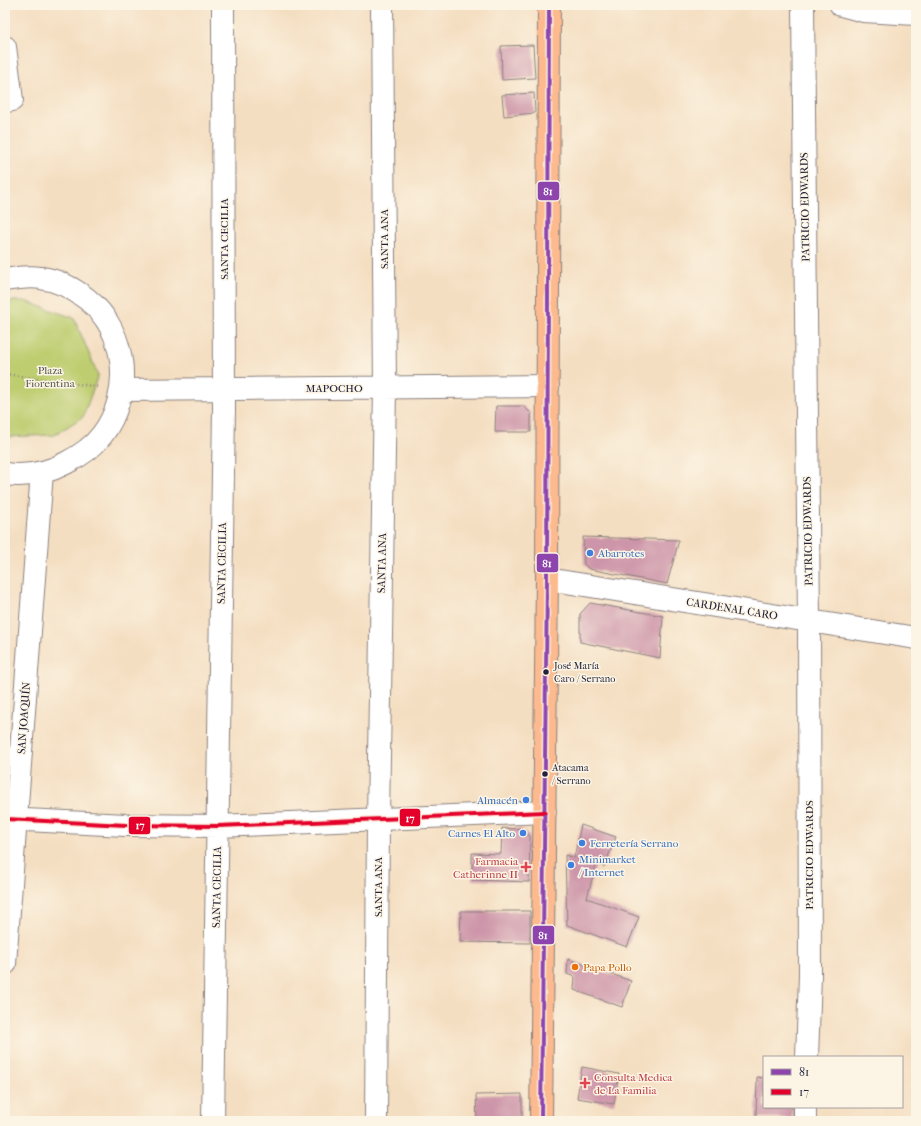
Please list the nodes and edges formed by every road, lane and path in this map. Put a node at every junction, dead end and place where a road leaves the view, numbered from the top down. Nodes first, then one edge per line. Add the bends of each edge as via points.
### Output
1 (223, 5) edge
2 (382, 5) edge
3 (548, 5) edge
4 (803, 5) edge
5 (841, 5) edge
6 (916, 14) edge
7 (5, 47) edge
8 (9, 101) edge
9 (5, 280) edge
10 (5, 374) edge
11 (548, 386) junction
12 (385, 388) junction
13 (224, 389) junction
14 (121, 390) junction
15 (42, 472) junction
16 (5, 474) edge
17 (547, 579) junction
18 (809, 621) junction
19 (916, 638) edge
20 (544, 812) junction
21 (11, 819) edge
22 (378, 819) junction
23 (218, 826) junction
24 (5, 964) edge
25 (807, 1056) edge
26 (805, 1108) edge
27 (213, 1121) edge
28 (376, 1121) edge
29 (541, 1121) edge
30 (805, 1121) edge

1 - 13 street, SANTA CECILIA
2 - 12 street, SANTA ANA
3 - 11 main road
4 - 18 street, PATRICIO EDWARDS
5 - 6 street via 863,11
7 - 8 street
9 - 14 street via 28,277 53,280 81,294 93,304 110,326 116,340 122,366
10 - 14 path
11 - 12 street, MAPOCHO
11 - 17 main road
12 - 13 street, MAPOCHO
12 - 22 street, SANTA ANA
13 - 14 street, MAPOCHO
13 - 23 street, SANTA CECILIA
14 - 15 street via 111,422 97,440 75,459
15 - 16 street via 28,475
15 - 21 street, SAN JOAQUÍN
17 - 18 street, CARDENAL CARO
17 - 20 main road
18 - 19 street, CARDENAL CARO
18 - 25 street, PATRICIO EDWARDS via 810,976
20 - 22 street
20 - 29 main road
21 - 23 street via 126,825
21 - 24 street, SAN JOAQUÍN
22 - 23 street
22 - 28 street, SANTA ANA
23 - 27 street, SANTA CECILIA
26 - 30 street

